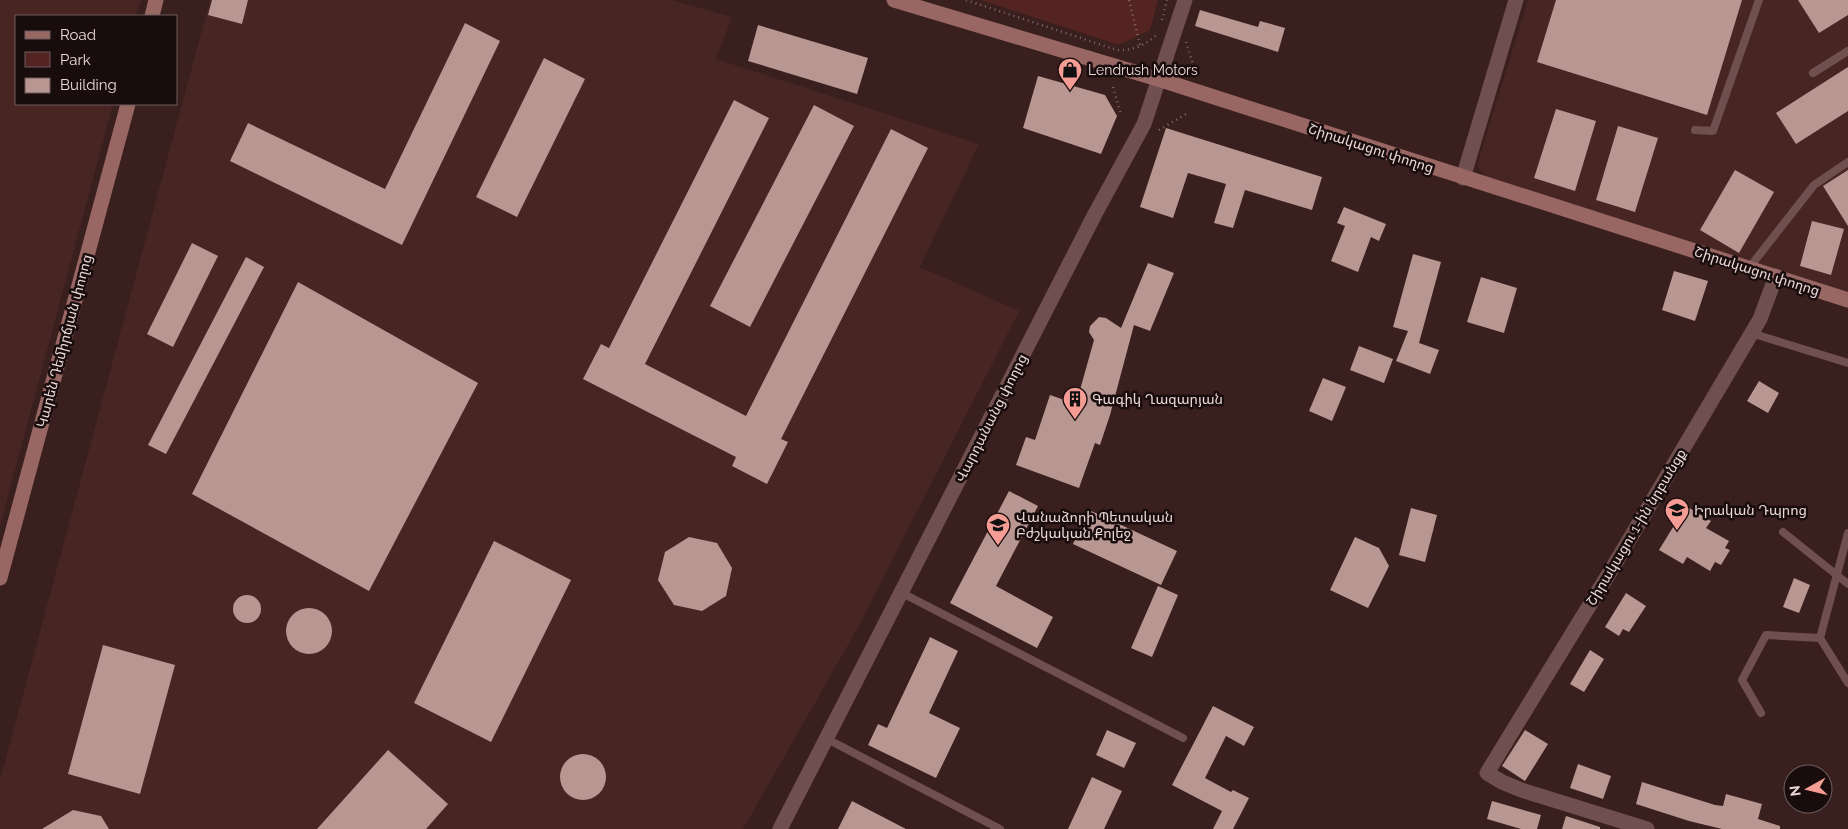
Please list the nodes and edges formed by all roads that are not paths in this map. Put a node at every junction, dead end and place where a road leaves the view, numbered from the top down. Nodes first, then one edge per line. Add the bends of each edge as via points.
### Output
1 (156, 0) edge
2 (894, 0) edge
3 (1185, 0) edge
4 (1516, 0) edge
5 (1759, 0) edge
6 (152, 15) edge
7 (1848, 51) edge
8 (1813, 73) dead end
9 (1158, 79) junction
10 (128, 105) edge
11 (1695, 130) dead end
12 (1848, 162) edge
13 (1463, 178) junction
14 (1749, 268) junction
15 (1776, 276) junction
16 (1848, 300) edge
17 (1751, 333) junction
18 (1848, 363) edge
19 (1783, 532) dead end
20 (1848, 533) edge
21 (1838, 576) junction
22 (0, 578) edge
23 (1848, 584) edge
24 (902, 593) junction
25 (1820, 638) junction
26 (1848, 683) edge
27 (1761, 713) dead end
28 (1184, 738) dead end
29 (827, 739) junction
30 (1632, 827) edge
31 (780, 829) edge
32 (1000, 829) edge
33 (1648, 829) edge

1 - 6 street
2 - 9 street, Շիրակացու փողոց
3 - 9 street, Վարդանանց փողոց
4 - 13 street
5 - 11 lane via 1713,131
7 - 8 lane
9 - 13 street, Շիրակացու փողոց
9 - 24 street, Վարդանանց փողոց via 1144,124
10 - 22 street, Կարեն Դեմիրճյան փողոց
12 - 14 lane via 1814,184
13 - 14 street, Շիրակացու փողոց
14 - 15 street, Շիրակացու փողոց
15 - 16 street, Շիրակացու փողոց
15 - 17 street, Շիրակացու 1-ին նրբանցք via 1760,319
17 - 18 lane
17 - 30 street, Շիրակացու 1-ին նրբանցք via 1487,772 1524,791
19 - 21 lane
20 - 21 lane
21 - 23 lane
21 - 25 lane
24 - 28 lane
24 - 29 street, Վարդանանց փողոց
25 - 26 lane
25 - 27 lane via 1766,635 1742,680
29 - 31 street, Վարդանանց փողոց
29 - 32 lane
30 - 33 street

